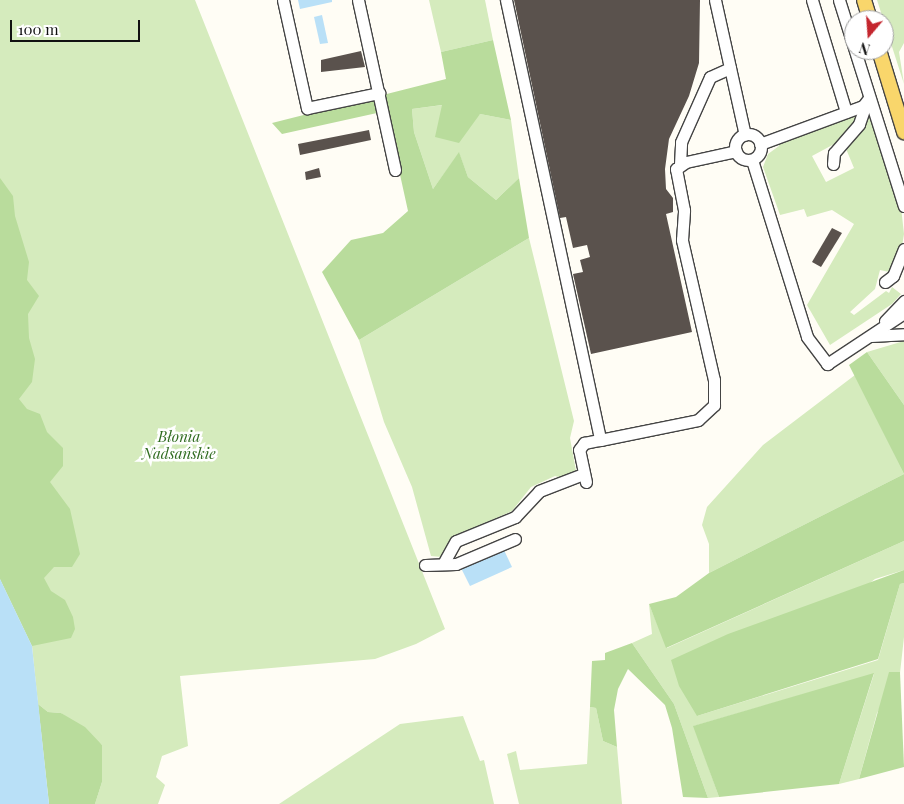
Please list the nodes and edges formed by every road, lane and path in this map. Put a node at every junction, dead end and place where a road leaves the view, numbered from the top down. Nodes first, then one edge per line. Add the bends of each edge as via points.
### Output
1 (283, 0) edge
2 (358, 0) edge
3 (506, 0) edge
4 (715, 0) edge
5 (812, 0) edge
6 (839, 0) edge
7 (882, 60) edge
8 (730, 68) junction
9 (379, 93) junction
10 (867, 101) junction
11 (846, 112) junction
12 (904, 132) edge
13 (745, 135) junction
14 (760, 144) junction
15 (736, 151) junction
16 (752, 160) junction
17 (680, 164) junction
18 (833, 164) dead end
19 (394, 170) dead end
20 (904, 206) edge
21 (904, 249) edge
22 (885, 282) dead end
23 (904, 301) edge
24 (904, 313) edge
25 (899, 320) edge
26 (904, 334) edge
27 (869, 336) junction
28 (600, 440) junction
29 (515, 539) dead end
30 (443, 564) junction
31 (425, 565) dead end

1 - 9 street via 307,108
2 - 9 street
3 - 28 street
4 - 8 street
5 - 11 street
6 - 10 street
7 - 12 main road
8 - 13 street
8 - 17 street via 710,77 681,142
9 - 19 street
10 - 11 street
10 - 18 street via 858,124 834,153
10 - 20 street
11 - 14 street
13 - 14 street via 754,136
13 - 15 street via 737,141
14 - 16 street via 758,155
15 - 16 street via 743,159
15 - 17 street
16 - 27 street via 807,337 827,364
17 - 28 street via 676,173 684,210 682,240 714,380 715,402 698,420
21 - 22 street via 893,276
23 - 27 street
24 - 25 street
25 - 27 street
26 - 27 street
28 - 30 street via 587,442 580,448 585,478 539,491 515,516 456,541
29 - 30 street via 456,564
30 - 31 street

